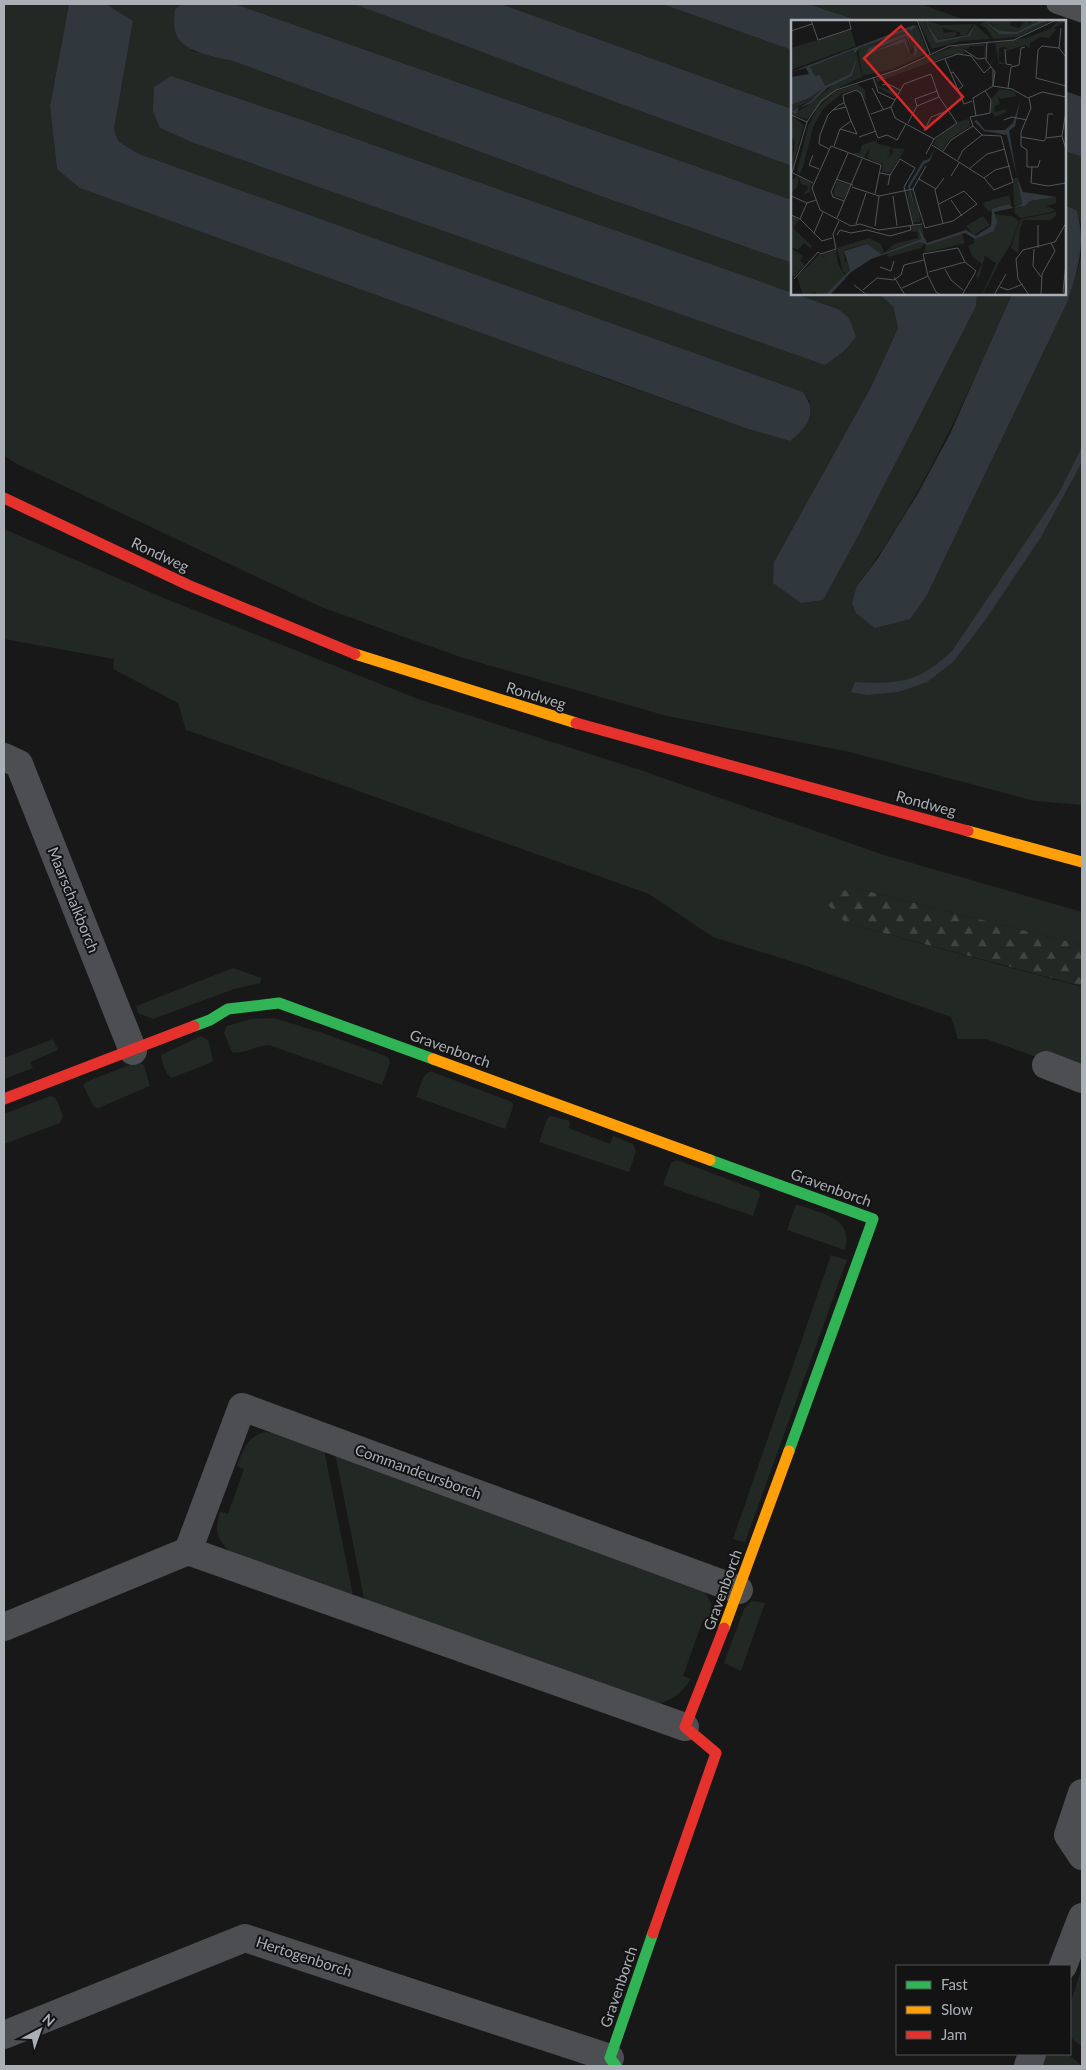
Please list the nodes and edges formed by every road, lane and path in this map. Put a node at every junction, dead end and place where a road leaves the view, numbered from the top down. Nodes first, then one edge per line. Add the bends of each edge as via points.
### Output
1 (1056, 4) edge
2 (1082, 13) edge
3 (4, 498) edge
4 (4, 757) edge
5 (1082, 862) edge
6 (134, 1051) junction
7 (1046, 1066) dead end
8 (1082, 1079) edge
9 (4, 1099) edge
10 (188, 1551) junction
11 (739, 1590) junction
12 (4, 1627) edge
13 (685, 1727) junction
14 (1082, 1793) edge
15 (1082, 1856) edge
16 (1082, 1917) edge
17 (1063, 1965) edge
18 (4, 2035) edge
19 (613, 2062) edge

1 - 2 lane
3 - 5 street, Rondweg via 188,585 368,660 553,717
4 - 6 street, Maarschalkborch via 19,764
6 - 9 street, Gravenborch
6 - 11 street, Gravenborch via 228,1010 279,1003 873,1219
7 - 8 street
10 - 11 street, Commandeursborch via 242,1407
10 - 12 street
10 - 13 street
11 - 13 street, Gravenborch
13 - 19 street, Gravenborch via 716,1753
14 - 15 street via 1068,1835
16 - 17 street
18 - 19 street, Hertogenborch via 245,1938

